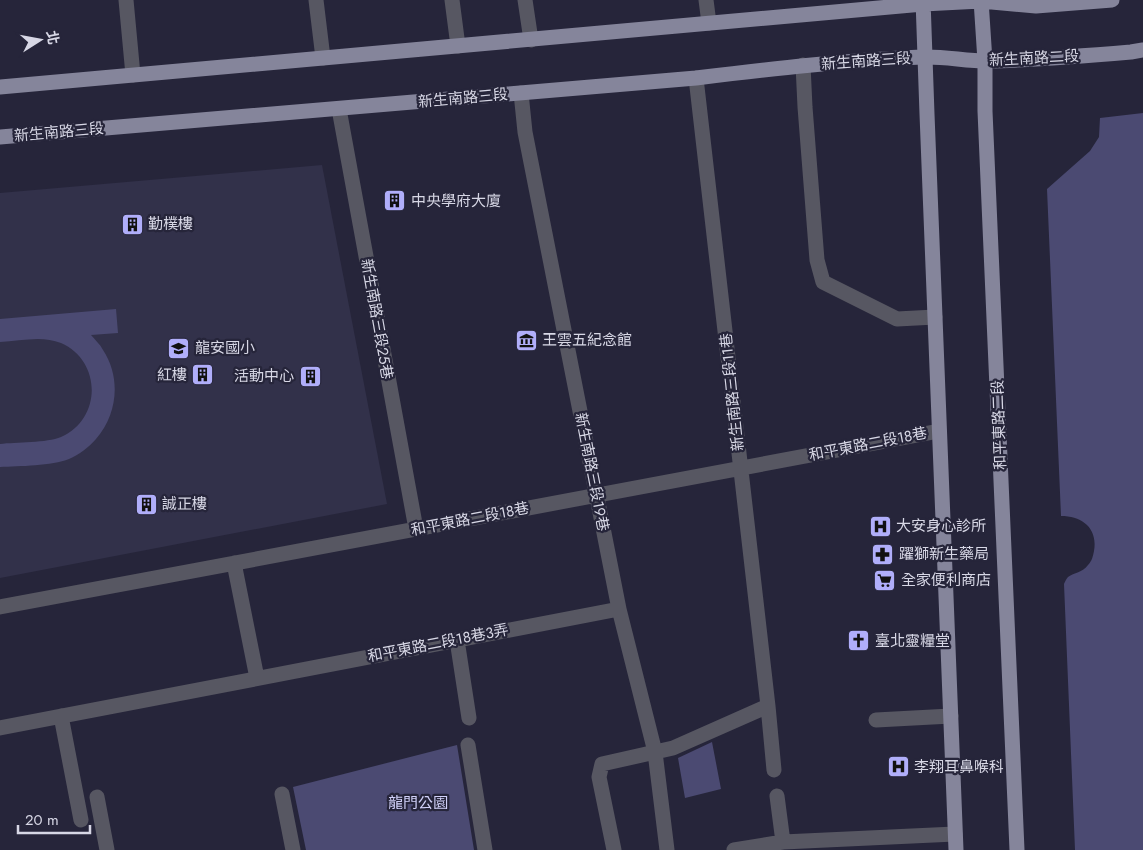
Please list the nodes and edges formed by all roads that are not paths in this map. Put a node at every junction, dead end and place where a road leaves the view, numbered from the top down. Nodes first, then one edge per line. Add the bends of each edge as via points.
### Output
1 (126, 0) edge
2 (316, 0) edge
3 (452, 0) edge
4 (525, 0) edge
5 (706, 0) edge
6 (981, 0) edge
7 (1112, 0) edge
8 (923, 2) edge
9 (709, 24) junction
10 (530, 40) junction
11 (458, 46) junction
12 (1143, 50) edge
13 (925, 57) junction
14 (323, 58) junction
15 (985, 61) junction
16 (803, 65) junction
17 (133, 75) junction
18 (696, 78) junction
19 (0, 87) edge
20 (521, 93) junction
21 (338, 109) junction
22 (0, 137) edge
23 (935, 317) junction
24 (939, 431) junction
25 (740, 468) junction
26 (597, 495) junction
27 (416, 529) junction
28 (234, 563) junction
29 (0, 607) edge
30 (619, 609) junction
31 (457, 640) junction
32 (258, 678) junction
33 (768, 706) junction
34 (61, 716) junction
35 (951, 716) junction
36 (469, 718) dead end
37 (876, 720) dead end
38 (0, 728) edge
39 (468, 745) dead end
40 (655, 752) junction
41 (774, 770) dead end
42 (282, 794) dead end
43 (777, 796) dead end
44 (97, 797) dead end
45 (81, 820) dead end
46 (956, 834) junction
47 (782, 842) junction
48 (107, 850) edge
49 (293, 850) edge
50 (485, 850) edge
51 (614, 850) edge
52 (667, 850) edge
53 (734, 850) edge
54 (956, 850) edge
55 (1017, 850) edge

1 - 17 lane
2 - 14 lane
3 - 11 lane
4 - 10 lane
5 - 9 lane
6 - 7 main road via 1036,6
6 - 8 main road
6 - 15 main road, 和平東路二段
8 - 9 main road
8 - 13 main road
9 - 10 main road
10 - 11 main road
11 - 14 main road
12 - 15 main road, 新生南路二段
13 - 15 main road, 新生南路二段
13 - 16 main road, 新生南路三段
13 - 23 main road
14 - 17 main road
15 - 55 main road, 和平東路二段
16 - 18 main road, 新生南路三段
16 - 23 lane via 817,260 823,282 897,319
17 - 19 main road
18 - 20 main road, 新生南路三段
18 - 25 lane, 新生南路三段11巷
20 - 21 main road, 新生南路三段
20 - 26 lane, 新生南路三段19巷 via 525,132
21 - 22 main road, 新生南路三段
21 - 27 lane, 新生南路三段25巷
23 - 24 main road
24 - 25 lane, 和平東路二段18巷
24 - 35 main road
25 - 26 lane, 和平東路二段18巷
25 - 33 lane, 新生南路三段11巷
26 - 27 lane, 和平東路二段18巷
26 - 30 lane, 新生南路三段19巷
27 - 28 lane, 和平東路二段18巷
28 - 29 lane, 和平東路二段18巷
28 - 32 lane
30 - 31 lane, 和平東路二段18巷3弄
30 - 40 lane, 新生南路三段19巷
31 - 32 lane, 和平東路二段18巷3弄
31 - 36 lane
32 - 34 lane, 和平東路二段18巷3弄
33 - 40 lane via 673,748
33 - 41 lane, 新生南路三段11巷
34 - 38 lane, 和平東路二段18巷3弄
34 - 45 lane
35 - 37 lane
35 - 46 main road
39 - 50 lane
40 - 51 lane via 602,764 599,777
40 - 52 lane, 新生南路三段19巷
42 - 49 lane
43 - 47 lane
44 - 48 lane
46 - 47 lane
46 - 54 main road
47 - 53 lane

